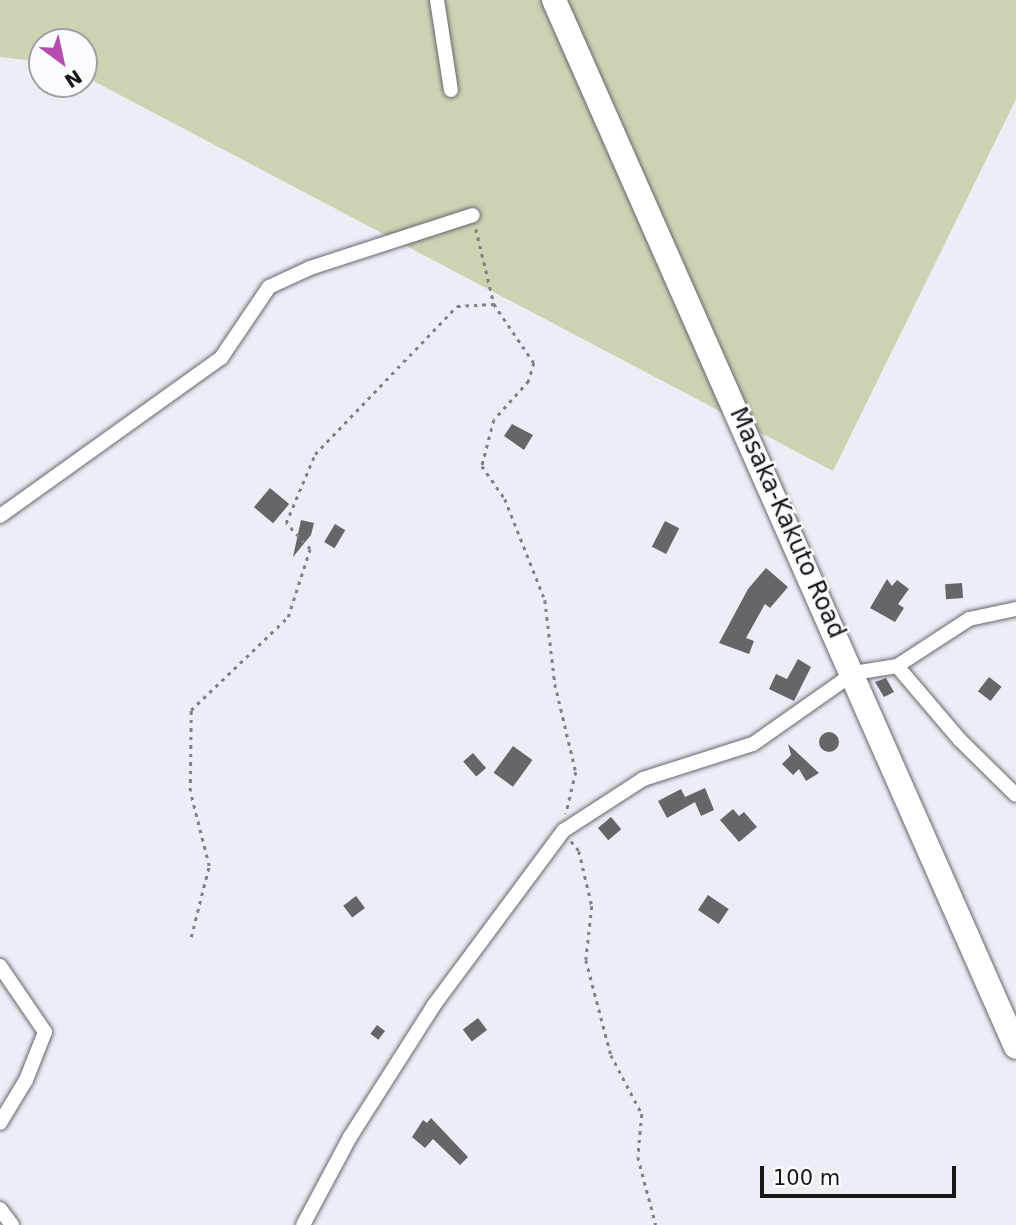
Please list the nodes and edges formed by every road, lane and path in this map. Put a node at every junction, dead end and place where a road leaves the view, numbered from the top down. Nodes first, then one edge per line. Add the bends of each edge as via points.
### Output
1 (437, 0) edge
2 (554, 0) edge
3 (451, 90) dead end
4 (473, 215) joint
5 (494, 304) junction
6 (0, 516) edge
7 (1016, 609) edge
8 (897, 666) junction
9 (854, 673) junction
10 (1016, 795) edge
11 (563, 831) junction
12 (191, 937) dead end
13 (0, 966) edge
14 (1016, 1047) edge
15 (0, 1123) edge
16 (0, 1209) edge
17 (12, 1225) edge
18 (303, 1225) edge
19 (656, 1225) edge

1 - 3 street
2 - 9 highway, Masaka-Kakuto Road
4 - 5 path
4 - 6 street via 310,268 269,287 221,358
5 - 11 path via 534,363 529,381 494,420 482,466 505,499 545,600 555,684 576,772
5 - 12 path via 457,306 315,454 286,523 310,549 288,617 191,710 190,790 209,866
7 - 8 street via 969,619
8 - 9 street
8 - 10 street via 960,740
9 - 11 street via 753,744 643,779
9 - 14 highway, Masaka-Kakuto Road
11 - 18 street via 434,1005 350,1138
11 - 19 path via 579,851 589,882 592,906 586,960 611,1055 642,1114 638,1157
13 - 15 street via 46,1032 26,1080
16 - 17 street

